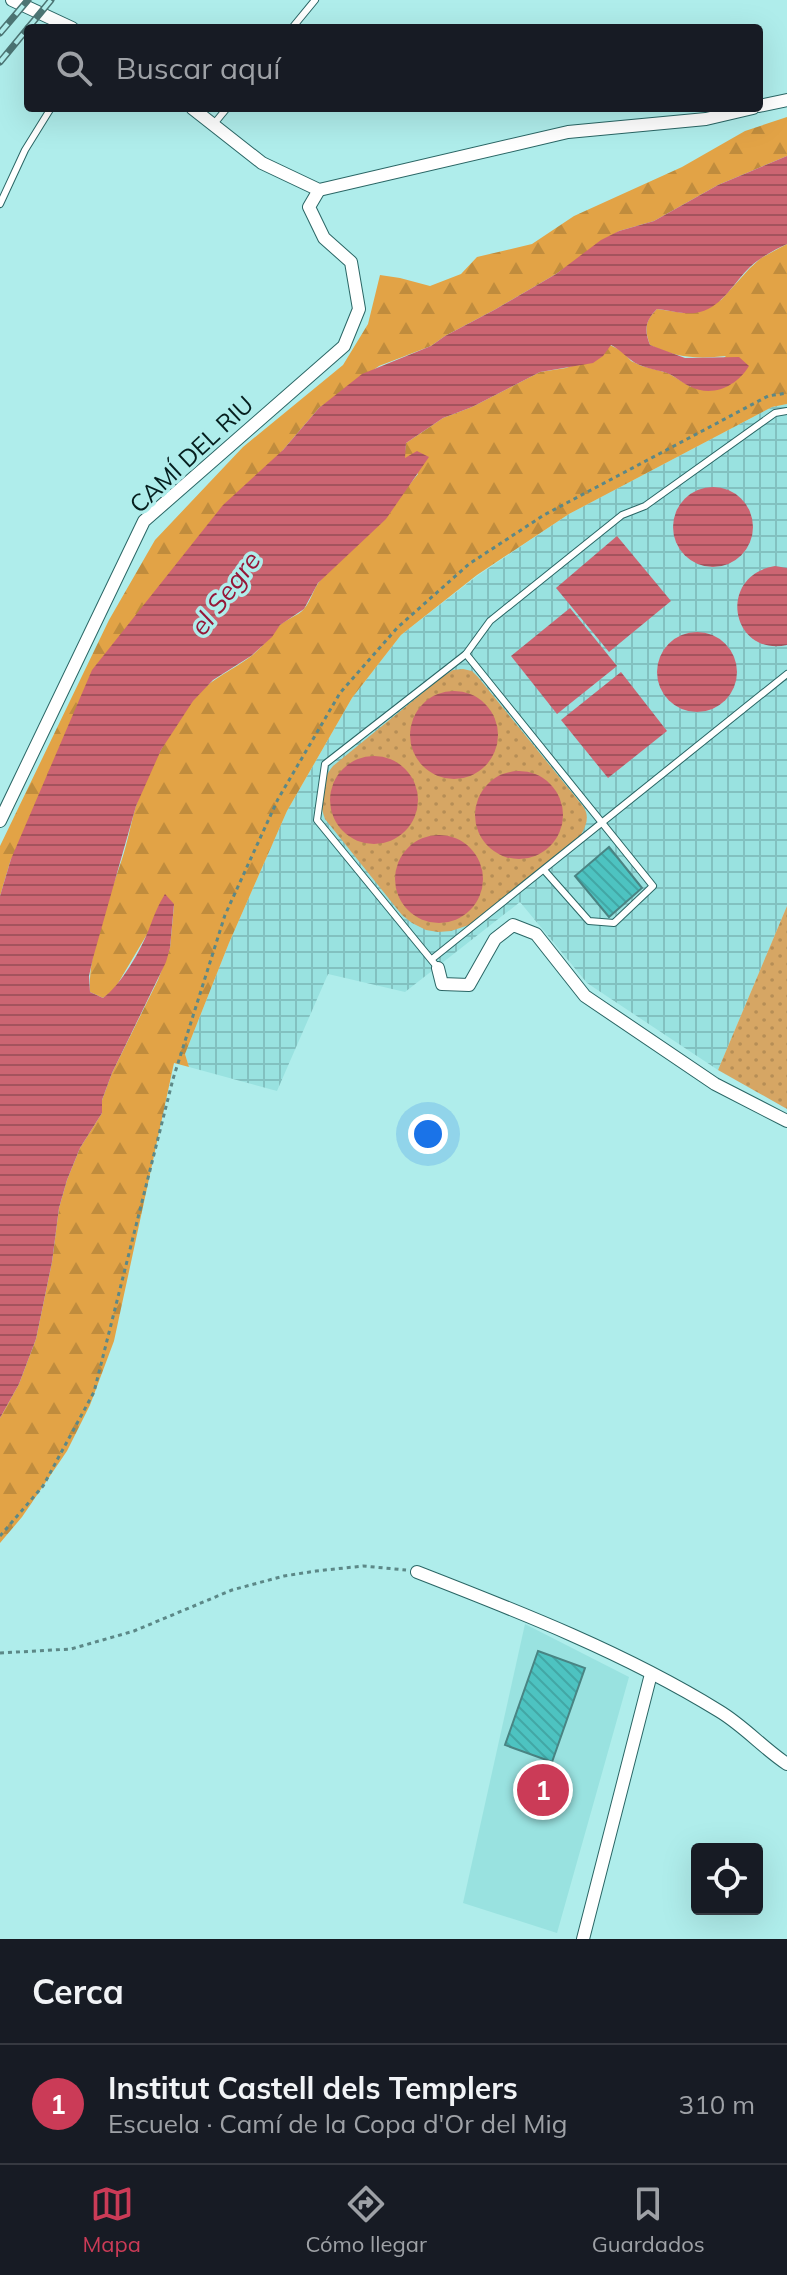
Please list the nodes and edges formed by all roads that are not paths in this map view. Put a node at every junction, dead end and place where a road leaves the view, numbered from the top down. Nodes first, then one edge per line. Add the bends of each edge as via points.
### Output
1 (12, 0) edge
2 (315, 0) edge
3 (63, 24) edge
4 (295, 24) edge
5 (787, 100) edge
6 (763, 105) edge
7 (49, 112) edge
8 (197, 112) edge
9 (224, 112) edge
10 (736, 112) edge
11 (213, 125) junction
12 (319, 190) junction
13 (0, 204) edge
14 (787, 411) edge
15 (466, 654) junction
16 (787, 674) edge
17 (0, 821) edge
18 (602, 823) junction
19 (544, 870) junction
20 (435, 964) junction
21 (787, 1121) edge
22 (417, 1572) road end
23 (651, 1674) junction
24 (787, 1764) edge
25 (583, 1939) edge

1 - 3 street
2 - 4 lane
5 - 6 street
7 - 13 lane
8 - 11 street
9 - 11 lane
10 - 12 street via 568,132
11 - 12 street via 262,163
12 - 17 street, CAMÍ DEL RIU via 309,207 324,238 351,262 359,309 344,346 144,521
14 - 15 lane via 775,413 645,506 622,515 490,621
15 - 18 lane
15 - 20 lane via 325,764 317,820
16 - 18 lane
18 - 19 lane
18 - 19 lane via 653,886 614,923 589,921
19 - 20 lane
20 - 21 street via 442,984 469,985 495,939 513,925 536,934 585,996 715,1084
22 - 23 street via 520,1612
23 - 24 street via 721,1712
23 - 25 street

